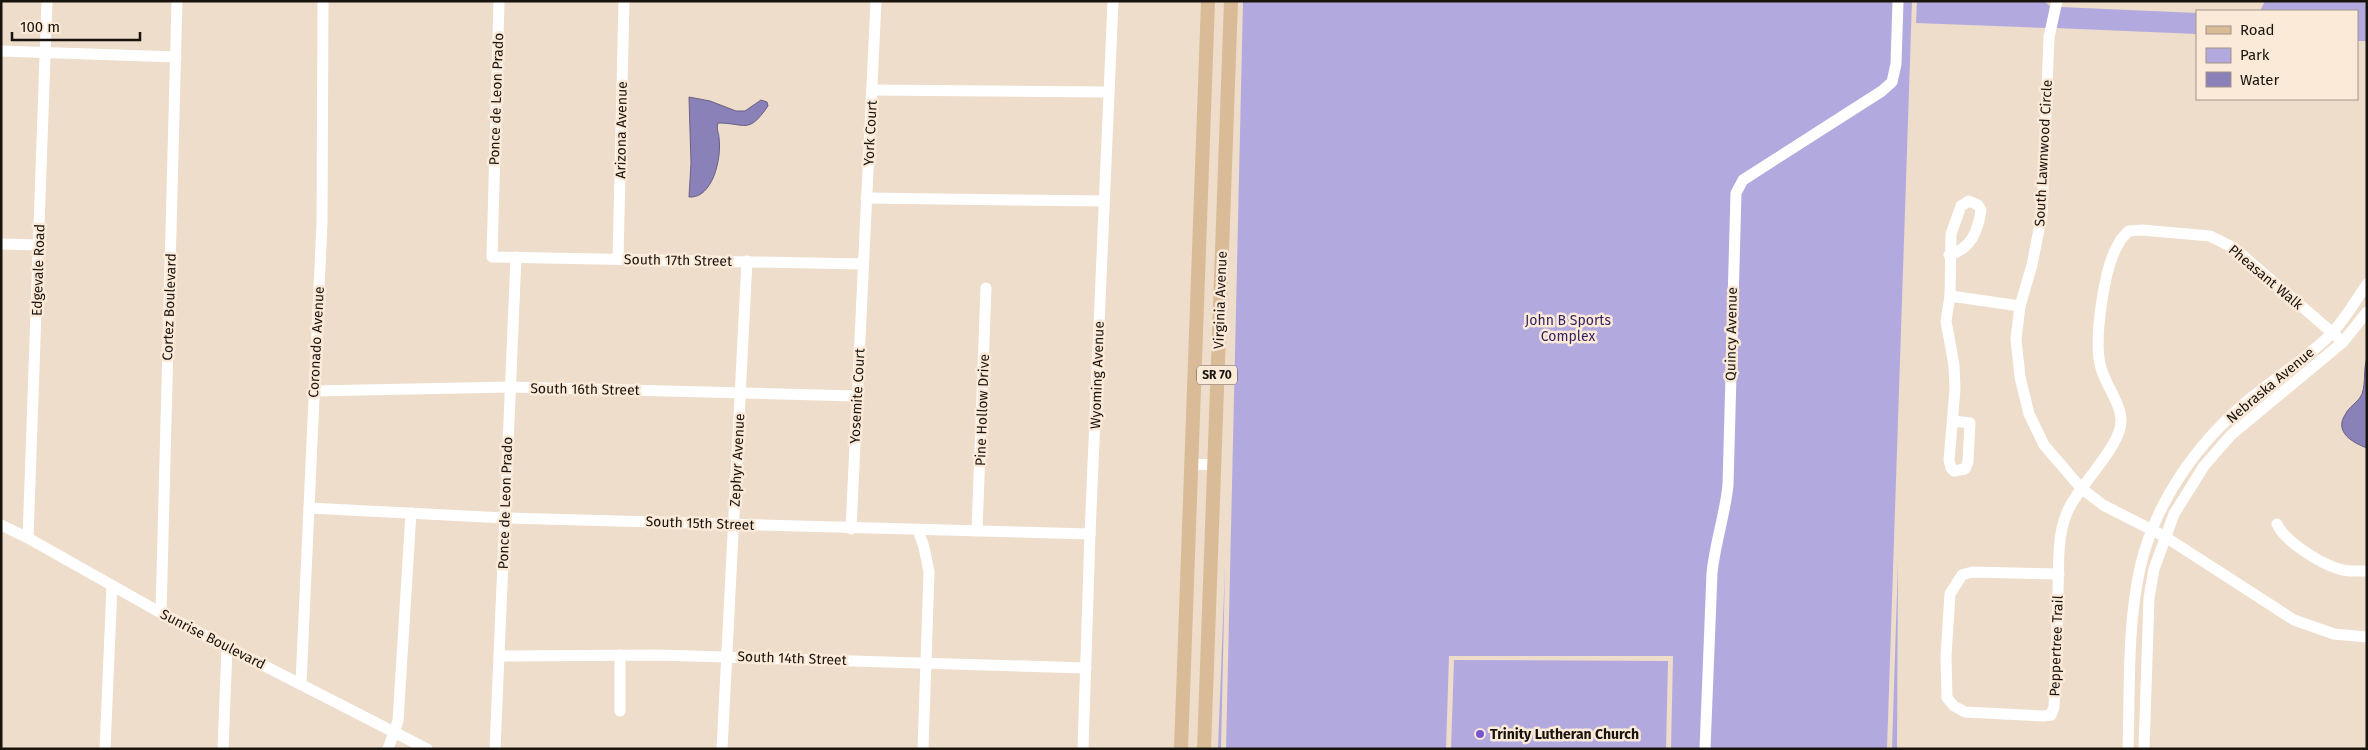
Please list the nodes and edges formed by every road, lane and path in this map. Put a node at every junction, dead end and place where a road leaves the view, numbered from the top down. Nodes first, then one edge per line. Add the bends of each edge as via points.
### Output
1 (47, 1) edge
2 (177, 1) edge
3 (323, 1) edge
4 (499, 1) edge
5 (624, 1) edge
6 (876, 1) edge
7 (1112, 1) edge
8 (1208, 1) edge
9 (1231, 1) edge
10 (1898, 1) edge
11 (2057, 1) edge
12 (1, 50) edge
13 (45, 51) junction
14 (176, 57) junction
15 (872, 90) junction
16 (1108, 92) junction
17 (866, 198) junction
18 (1104, 201) junction
19 (1, 244) edge
20 (39, 244) junction
21 (1949, 255) dead end
22 (492, 257) joint
23 (516, 257) junction
24 (618, 259) junction
25 (747, 262) junction
26 (863, 264) junction
27 (2367, 284) edge
28 (986, 288) dead end
29 (1950, 296) junction
30 (2020, 306) junction
31 (2367, 312) edge
32 (2332, 332) junction
33 (2343, 342) junction
34 (510, 387) junction
35 (314, 391) junction
36 (740, 393) junction
37 (857, 396) junction
38 (1953, 421) dead end
39 (1191, 464) junction
40 (1214, 465) junction
41 (2082, 488) junction
42 (309, 508) junction
43 (412, 513) junction
44 (505, 518) junction
45 (734, 524) junction
46 (2277, 524) dead end
47 (1, 525) edge
48 (851, 528) junction
49 (918, 530) junction
50 (2152, 530) junction
51 (977, 532) junction
52 (1090, 534) junction
53 (2164, 536) junction
54 (28, 538) junction
55 (2367, 571) edge
56 (2059, 574) junction
57 (112, 586) junction
58 (161, 613) junction
59 (2367, 637) edge
60 (2131, 639) junction
61 (2146, 640) junction
62 (228, 648) junction
63 (620, 655) junction
64 (499, 656) junction
65 (727, 656) junction
66 (925, 663) junction
67 (1086, 668) junction
68 (301, 683) junction
69 (620, 711) dead end
70 (395, 732) junction
71 (2129, 733) junction
72 (2144, 734) junction
73 (105, 749) edge
74 (223, 749) edge
75 (388, 749) edge
76 (427, 749) edge
77 (495, 749) edge
78 (722, 749) edge
79 (923, 749) edge
80 (1084, 749) edge
81 (1181, 749) edge
82 (1204, 749) edge
83 (1705, 749) edge
84 (2128, 749) edge
85 (2144, 749) edge

1 - 13 street, Edgevale Road
2 - 14 street, Cortez Boulevard
3 - 35 street, Coronado Avenue via 322,223
4 - 22 street, Ponce de Leon Prado
5 - 24 street, Arizona Avenue
6 - 15 street, York Court
7 - 16 street, Wyoming Avenue
8 - 39 main road, Virginia Avenue / SR 70
9 - 40 main road, Virginia Avenue / SR 70
10 - 83 street, Quincy Avenue via 1896,64 1892,82 1743,180 1736,193 1728,485 1712,573
11 - 30 street, South Lawnwood Circle via 2049,37 2042,214
12 - 13 street
13 - 14 street
13 - 20 street, Edgevale Road
14 - 58 street, Cortez Boulevard
15 - 16 street
15 - 17 street, York Court
16 - 18 street, Wyoming Avenue
17 - 18 street
17 - 26 street, York Court
18 - 52 street, Wyoming Avenue
19 - 20 street
20 - 54 street, Edgevale Road
21 - 29 street
22 - 23 street, South 17th Street
23 - 24 street, South 17th Street
23 - 34 street, Ponce de Leon Prado
24 - 25 street, South 17th Street
25 - 26 street, South 17th Street
25 - 36 street, Zephyr Avenue
26 - 37 street, Yosemite Court
27 - 32 street, Nebraska Avenue
28 - 51 street, Pine Hollow Drive
29 - 30 street
29 - 38 street via 1946,321 1954,365
30 - 41 street, South Lawnwood Circle via 2016,339 2020,377 2029,414 2044,445
31 - 33 street, Nebraska Avenue
32 - 33 street, Pheasant Walk
32 - 41 street, Pheasant Walk via 2234,248 2210,236 2129,231 2118,243 2107,279 2099,341 2100,368 2121,419 2120,434
32 - 50 street, Nebraska Avenue via 2246,402 2192,458
33 - 53 street, Nebraska Avenue via 2231,435 2204,466
34 - 35 street, South 16th Street
34 - 36 street, South 16th Street
34 - 44 street, Ponce de Leon Prado
35 - 42 street, Coronado Avenue
36 - 37 street, South 16th Street
36 - 45 street, Zephyr Avenue
37 - 48 street, Yosemite Court
39 - 40 street
39 - 81 main road, Virginia Avenue / SR 70
40 - 82 main road, Virginia Avenue / SR 70
41 - 50 street, South Lawnwood Circle via 2103,505
41 - 56 street, Peppertree Trail via 2066,514
42 - 43 street, South 15th Street
42 - 68 street, Coronado Avenue
43 - 44 street, South 15th Street
43 - 70 street
44 - 45 street, South 15th Street
44 - 64 street, Ponce de Leon Prado
45 - 48 street, South 15th Street
45 - 65 street, Zephyr Avenue
46 - 55 street via 2280,532 2295,545 2340,570
47 - 54 street, Sunrise Boulevard
48 - 49 street, South 15th Street
49 - 51 street, South 15th Street
49 - 66 street via 929,572
50 - 53 street, South Lawnwood Circle
50 - 60 street, Nebraska Avenue via 2140,567
51 - 52 street, South 15th Street
52 - 67 street, Wyoming Avenue
53 - 59 street, South Lawnwood Circle via 2294,620 2334,634
53 - 61 street, Nebraska Avenue via 2154,569
54 - 57 street, Sunrise Boulevard
56 - 56 street, Peppertree Trail via 2054,707 2051,715 1965,712 1954,706 1947,698 1946,656 1950,594 1962,575 1972,572
57 - 58 street, Sunrise Boulevard
57 - 73 street
58 - 62 street, Sunrise Boulevard
60 - 61 street
60 - 71 street, Nebraska Avenue
61 - 72 street, Nebraska Avenue
62 - 68 street, Sunrise Boulevard
62 - 74 street
63 - 64 street, South 14th Street
63 - 65 street, South 14th Street
63 - 69 street
64 - 77 street, Ponce de Leon Prado
65 - 66 street, South 14th Street
65 - 78 street, Zephyr Avenue
66 - 67 street, South 14th Street
66 - 79 street
67 - 80 street, Wyoming Avenue
68 - 70 street, Sunrise Boulevard
70 - 75 street
70 - 76 street, Sunrise Boulevard
71 - 72 street
71 - 84 street, Nebraska Avenue
72 - 85 street, Nebraska Avenue

